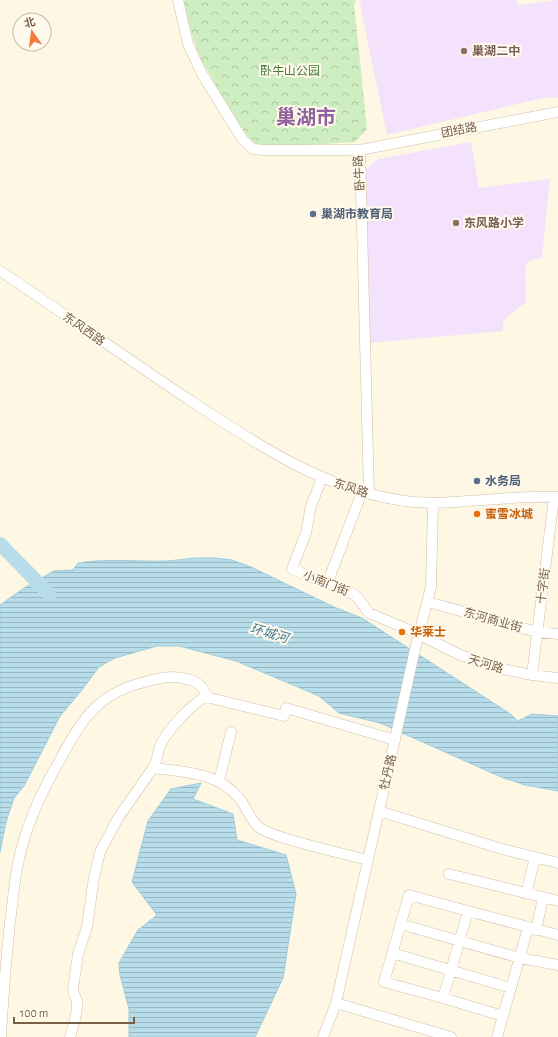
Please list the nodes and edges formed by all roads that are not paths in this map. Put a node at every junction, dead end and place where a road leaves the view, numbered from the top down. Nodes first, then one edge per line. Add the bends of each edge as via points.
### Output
1 (178, 0) edge
2 (558, 112) edge
3 (360, 150) junction
4 (0, 271) edge
5 (168, 386) joint
6 (322, 478) junction
7 (366, 493) junction
8 (556, 497) edge
9 (433, 504) junction
10 (327, 584) junction
11 (428, 602) junction
12 (537, 632) junction
13 (558, 634) edge
14 (419, 635) junction
15 (532, 675) junction
16 (558, 678) edge
17 (206, 697) junction
18 (231, 732) dead end
19 (395, 740) junction
20 (153, 768) junction
21 (219, 781) junction
22 (379, 811) junction
23 (535, 858) junction
24 (368, 860) junction
25 (558, 863) edge
26 (449, 874) dead end
27 (526, 894) junction
28 (543, 898) junction
29 (558, 901) edge
30 (468, 911) junction
31 (400, 924) junction
32 (532, 929) junction
33 (558, 935) edge
34 (459, 941) junction
35 (392, 953) junction
36 (520, 958) junction
37 (558, 965) edge
38 (451, 971) junction
39 (511, 988) junction
40 (443, 998) junction
41 (336, 1003) junction
42 (503, 1016) junction
43 (428, 1034) edge
44 (1, 1037) edge
45 (70, 1037) edge
46 (323, 1037) edge
47 (451, 1037) edge
48 (497, 1037) edge

1 - 3 street, 卧牛路 via 186,39 196,63 247,145 260,150
2 - 3 street, 团结路
3 - 7 street, 卧牛路
4 - 5 street, 东风西路
5 - 6 street, 东风路 via 266,449
6 - 7 street, 东风路
6 - 10 street, 小南门街 via 310,506 306,534 292,570
7 - 9 street, 东风路 via 400,501
7 - 10 street
8 - 9 street, 东风路
8 - 12 street, 十字街
9 - 11 street, 牡丹路 via 432,578
10 - 14 street, 小南门街 via 355,595 369,613
11 - 12 street, 东河商业街
11 - 14 street, 牡丹路
12 - 13 street, 东河商业街
12 - 15 street, 十字街
14 - 15 street, 天河路 via 471,659
14 - 19 street, 牡丹路
15 - 16 street, 天河路
17 - 19 street via 284,716 286,708
17 - 20 street via 194,704 167,736 160,746
17 - 44 street via 201,685 186,679 167,678 138,683 106,698 76,730 42,796 19,859 9,933
18 - 21 street
19 - 22 street, 牡丹路
20 - 21 street via 196,773
20 - 45 street via 118,818 98,858 87,927 79,948 75,970 73,992 76,1000 76,1017
21 - 24 street via 235,793 255,823 267,832
22 - 23 street
22 - 24 street, 牡丹路
23 - 25 street
23 - 27 street
24 - 41 street, 牡丹路
26 - 27 street
27 - 28 street
28 - 29 street
28 - 32 street
30 - 31 street via 409,895
30 - 32 street
30 - 34 street
31 - 34 street
31 - 35 street
32 - 33 street
32 - 36 street
34 - 36 street
34 - 38 street
35 - 38 street
35 - 40 street via 384,982
36 - 37 street
36 - 39 street
38 - 39 street
38 - 40 street
39 - 42 street
40 - 42 street
41 - 43 street
41 - 46 street, 牡丹路
42 - 48 street
43 - 47 street

